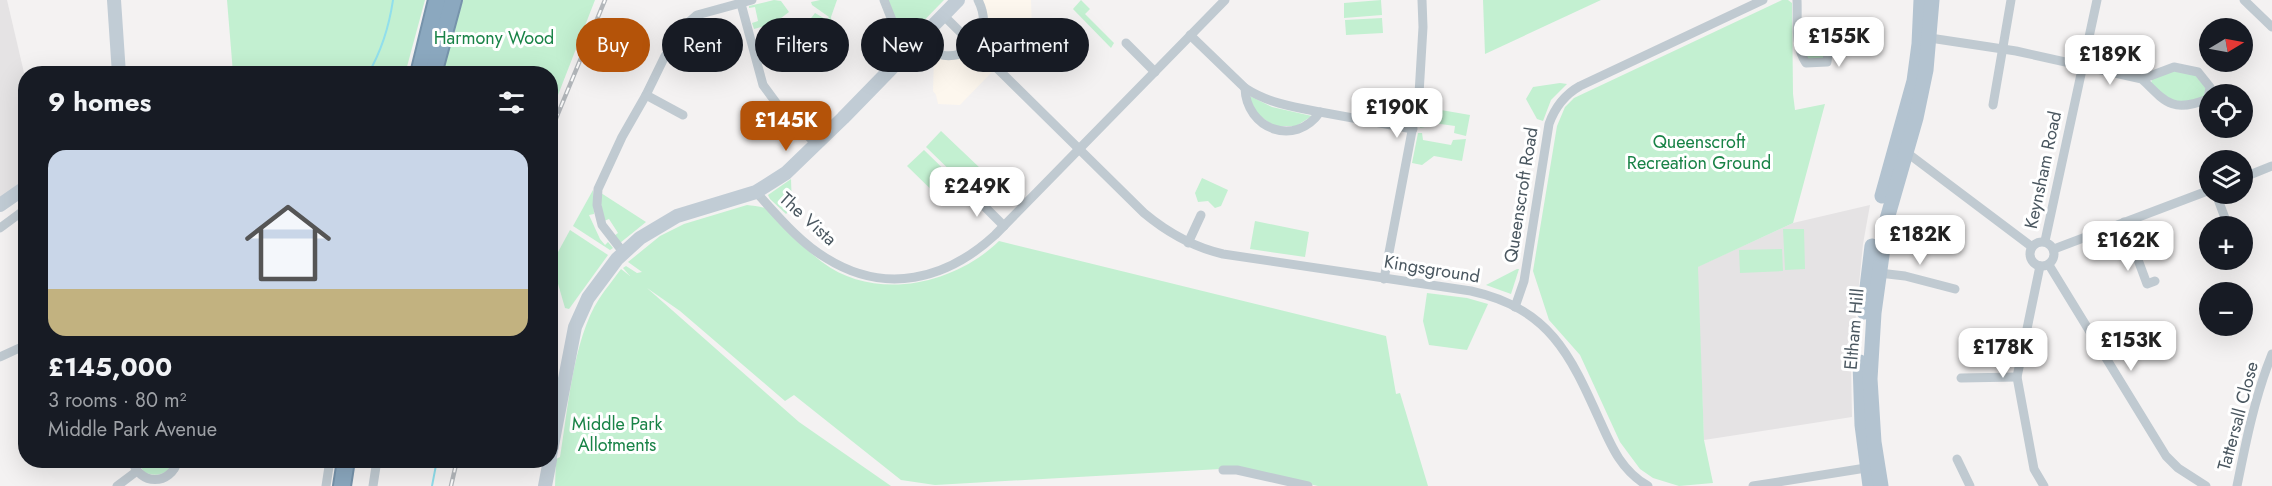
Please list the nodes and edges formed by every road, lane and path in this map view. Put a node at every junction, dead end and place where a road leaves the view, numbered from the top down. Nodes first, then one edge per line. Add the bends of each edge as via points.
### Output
1 (114, 0) edge
2 (436, 0) edge
3 (453, 0) edge
4 (752, 0) edge
5 (884, 0) edge
6 (958, 0) edge
7 (978, 0) edge
8 (1225, 0) edge
9 (1422, 0) edge
10 (1763, 0) edge
11 (1797, 0) edge
12 (1921, 0) edge
13 (1932, 0) edge
14 (2011, 0) edge
15 (2097, 0) edge
16 (2244, 0) edge
17 (740, 2) edge
18 (943, 15) junction
19 (891, 18) edge
20 (940, 18) edge
21 (983, 18) edge
22 (1798, 24) junction
23 (2272, 27) edge
24 (956, 28) edge
25 (1190, 35) junction
26 (1930, 38) junction
27 (1126, 43) dead end
28 (2003, 49) junction
29 (118, 66) edge
30 (421, 66) edge
31 (435, 66) edge
32 (2082, 67) junction
33 (886, 72) edge
34 (1001, 72) edge
35 (1155, 72) junction
36 (2142, 79) junction
37 (1245, 88) junction
38 (646, 95) junction
39 (1993, 105) dead end
40 (1320, 112) junction
41 (683, 115) dead end
42 (1413, 129) junction
43 (816, 144) junction
44 (1079, 149) junction
45 (1906, 152) junction
46 (2272, 166) edge
47 (2253, 174) edge
48 (969, 191) dead end
49 (756, 192) junction
50 (18, 193) edge
51 (2199, 194) edge
52 (0, 205) edge
53 (18, 215) edge
54 (1201, 215) dead end
55 (2124, 222) junction
56 (1004, 226) junction
57 (0, 228) edge
58 (2045, 241) junction
59 (1188, 243) junction
60 (2032, 247) junction
61 (2054, 249) junction
62 (623, 252) junction
63 (2044, 265) junction
64 (1879, 273) junction
65 (1384, 279) junction
66 (2155, 280) dead end
67 (1955, 289) dead end
68 (1515, 307) junction
69 (18, 349) edge
70 (2272, 354) edge
71 (0, 357) edge
72 (2017, 377) junction
73 (1961, 378) dead end
74 (558, 415) edge
75 (1957, 459) dead end
76 (1872, 467) junction
77 (136, 468) edge
78 (175, 468) edge
79 (329, 468) edge
80 (345, 468) edge
81 (356, 468) edge
82 (376, 468) edge
83 (548, 468) edge
84 (1223, 470) dead end
85 (137, 471) junction
86 (167, 477) junction
87 (117, 486) edge
88 (172, 486) edge
89 (326, 486) edge
90 (342, 486) edge
91 (353, 486) edge
92 (373, 486) edge
93 (545, 486) edge
94 (1308, 486) edge
95 (1648, 486) edge
96 (1753, 486) edge
97 (1870, 486) edge
98 (1881, 486) edge
99 (1970, 486) edge
100 (2044, 486) edge
101 (2206, 486) edge
102 (2237, 486) edge

1 - 29 street
2 - 30 highway
3 - 31 highway
4 - 17 street
5 - 19 street
6 - 18 street
7 - 21 street
8 - 25 street, The Vista
9 - 42 street via 1422,62
10 - 68 street, Queenscroft Road via 1580,86 1563,98 1549,124 1524,281
11 - 22 street
12 - 76 main road, Eltham Hill via 1914,81 1877,216 1868,272 1859,389
13 - 26 main road, Eltham Hill
14 - 28 street
15 - 32 street, Keynsham Road
16 - 23 street
17 - 38 street via 697,15 688,22
17 - 43 street via 763,85
18 - 20 street
18 - 24 street, Kingsground
22 - 22 street via 1799,52 1806,63 1827,62 1831,24
25 - 35 street, The Vista
25 - 37 street
26 - 28 street
26 - 45 main road, Eltham Hill via 1921,99
27 - 35 street
28 - 32 street
28 - 39 street
32 - 36 street
32 - 58 street, Keynsham Road
33 - 43 street
34 - 44 street, Kingsground
35 - 44 street, The Vista
36 - 36 street via 2174,67 2198,72 2210,87 2208,99 2189,107 2164,102
37 - 40 street via 1267,101
37 - 40 street via 1245,99 1254,117 1273,130 1295,130
38 - 41 street
38 - 62 street via 598,189 602,225
40 - 42 street
42 - 65 street
43 - 49 street via 786,173
44 - 56 street, The Vista
44 - 59 street, Kingsground via 1144,213
45 - 60 street
45 - 64 main road, Eltham Hill via 1887,219
46 - 47 street
48 - 56 street
49 - 56 street, The Vista via 825,258 854,272 885,279 909,278 952,266 971,256
49 - 62 street via 677,216 640,237
50 - 52 street
51 - 55 street
53 - 57 street
54 - 59 street
55 - 61 street
55 - 66 street via 2147,284
58 - 60 street
58 - 61 street
59 - 65 street, Kingsground via 1224,254
60 - 63 street via 2030,256 2035,264
61 - 63 street via 2054,258
62 - 74 street via 600,279 575,327
63 - 72 street
63 - 101 street via 2166,456
64 - 67 street
64 - 76 main road, Eltham Hill via 1870,374
65 - 68 street, Kingsground via 1471,291
68 - 95 street, Kingsground via 1545,328 1565,350 1619,461
69 - 71 street
70 - 102 street, Tattersall Close via 2249,427
72 - 73 street
72 - 100 street via 2034,469
75 - 99 street
76 - 96 street
76 - 97 main road, Eltham Hill
76 - 98 main road, Eltham Hill
77 - 85 street
78 - 86 street
79 - 89 street
80 - 90 highway
81 - 91 highway
82 - 92 street
83 - 93 street
84 - 94 street
85 - 86 street via 151,480
85 - 87 street
86 - 88 street

